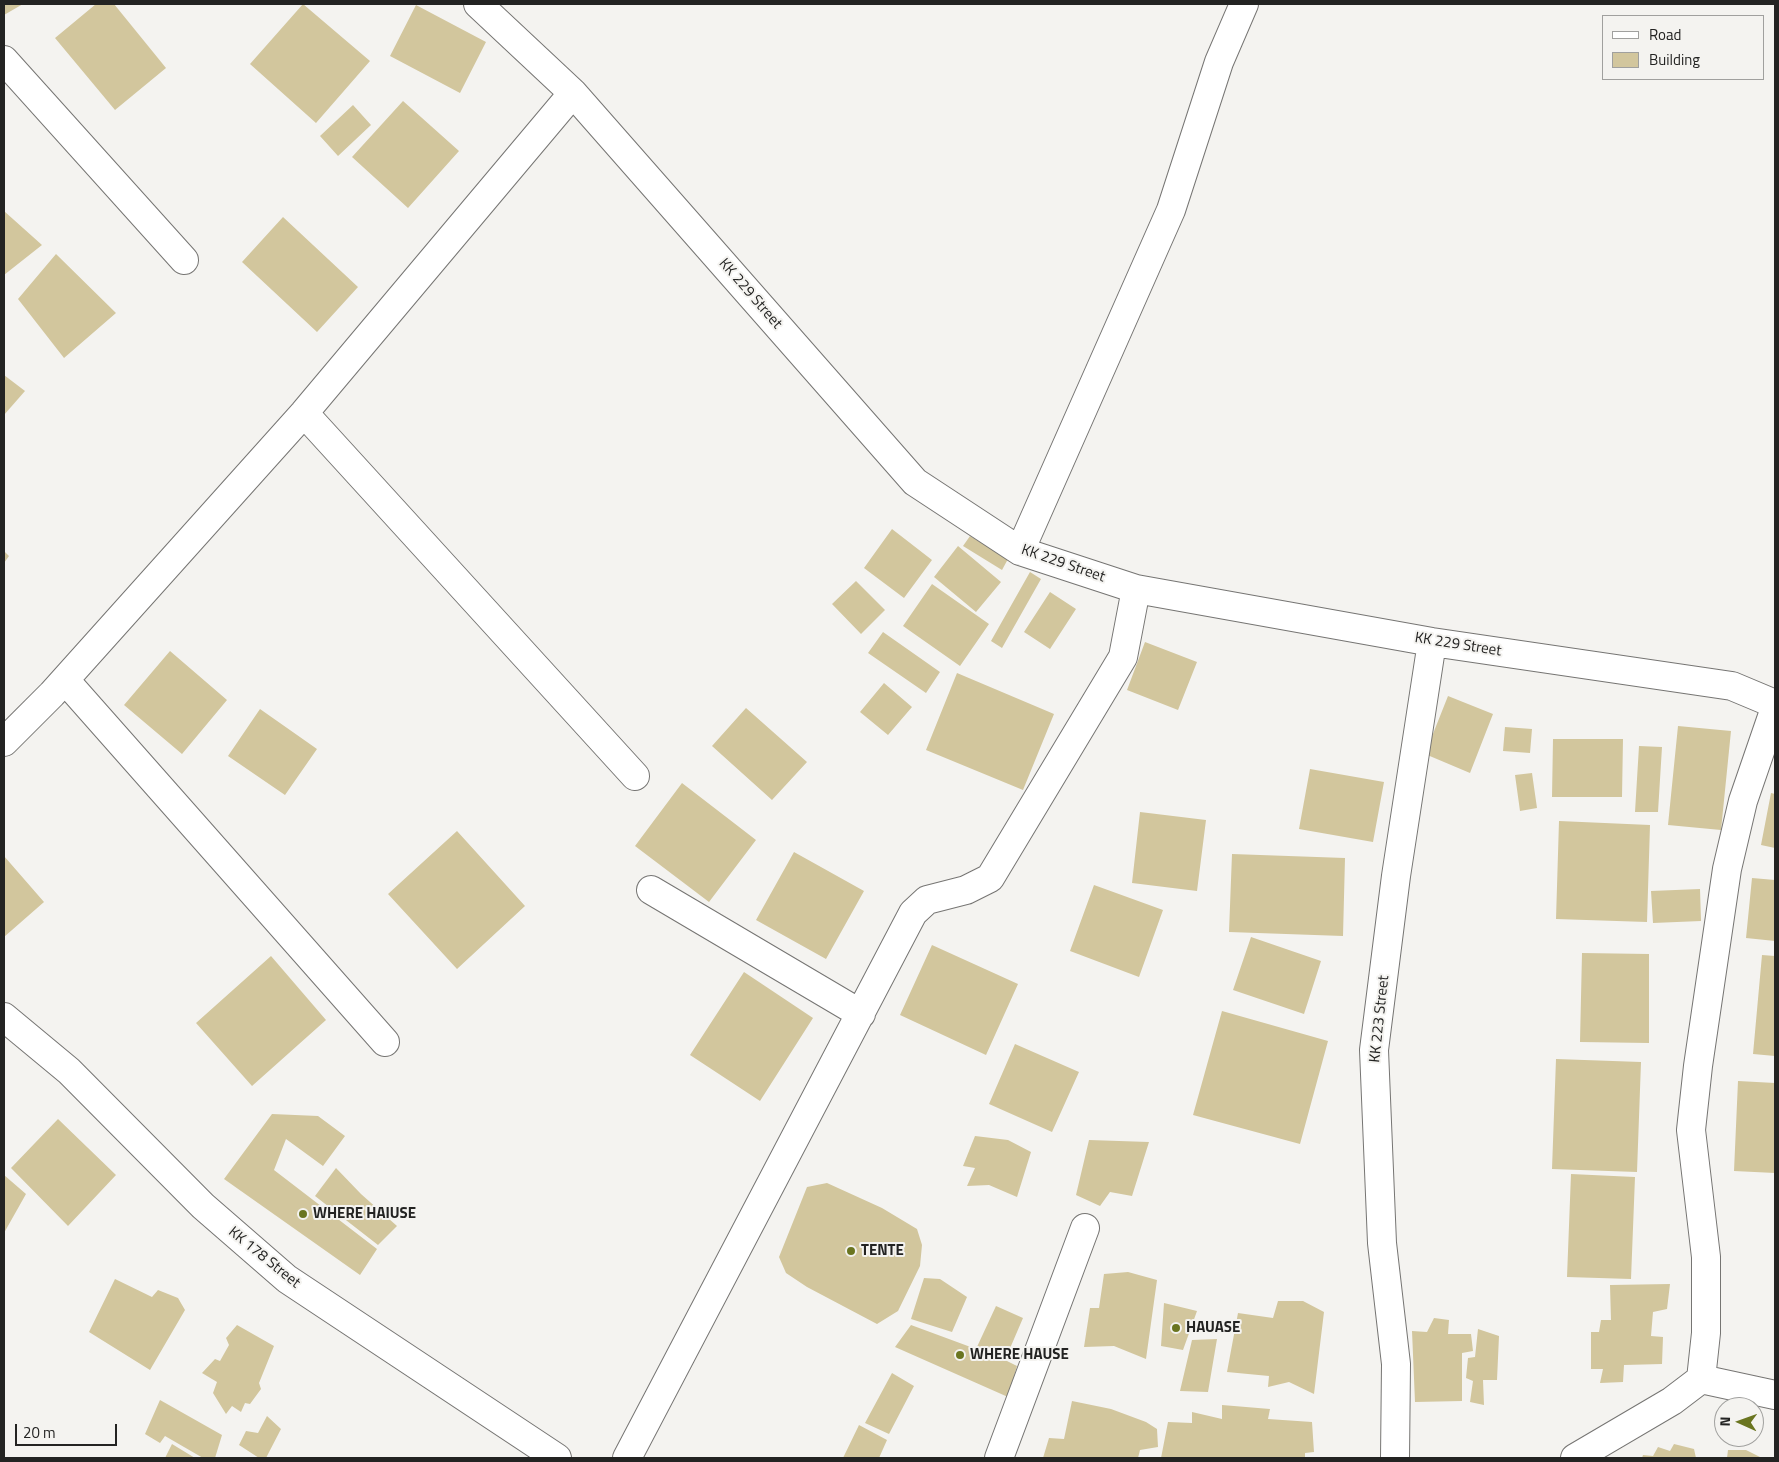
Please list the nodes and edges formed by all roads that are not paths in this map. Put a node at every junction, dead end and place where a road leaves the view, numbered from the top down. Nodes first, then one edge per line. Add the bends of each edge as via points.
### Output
1 (478, 4) edge
2 (1244, 4) edge
3 (4, 60) edge
4 (573, 93) junction
5 (184, 260) dead end
6 (304, 413) junction
7 (1020, 551) junction
8 (1136, 589) junction
9 (1432, 642) junction
10 (64, 680) junction
11 (1775, 704) edge
12 (1775, 708) edge
13 (4, 742) edge
14 (635, 776) dead end
15 (652, 890) dead end
16 (860, 1014) junction
17 (4, 1017) edge
18 (385, 1042) dead end
19 (1085, 1228) dead end
20 (1701, 1379) junction
21 (1775, 1395) edge
22 (557, 1458) edge
23 (626, 1458) edge
24 (999, 1458) edge
25 (1395, 1458) edge
26 (1576, 1458) edge

1 - 4 street, KK 229 Street
2 - 7 street via 1219,62 1171,210
3 - 5 street
4 - 6 street
4 - 7 street, KK 229 Street via 915,482
6 - 10 street
6 - 14 street
7 - 8 street, KK 229 Street
8 - 9 street, KK 229 Street
8 - 16 street via 1123,657 990,878 966,890 927,900 913,913
9 - 11 street, KK 229 Street via 1732,686
9 - 25 street, KK 223 Street via 1396,876 1374,1050 1382,1243 1396,1364
10 - 13 street
10 - 18 street
12 - 20 street via 1742,800 1726,870 1698,1066 1691,1130 1706,1256 1706,1333
15 - 16 street
16 - 23 street
17 - 22 street, KK 178 Street via 69,1071 203,1206 287,1279
19 - 24 street
20 - 21 street
20 - 26 street via 1665,1406

